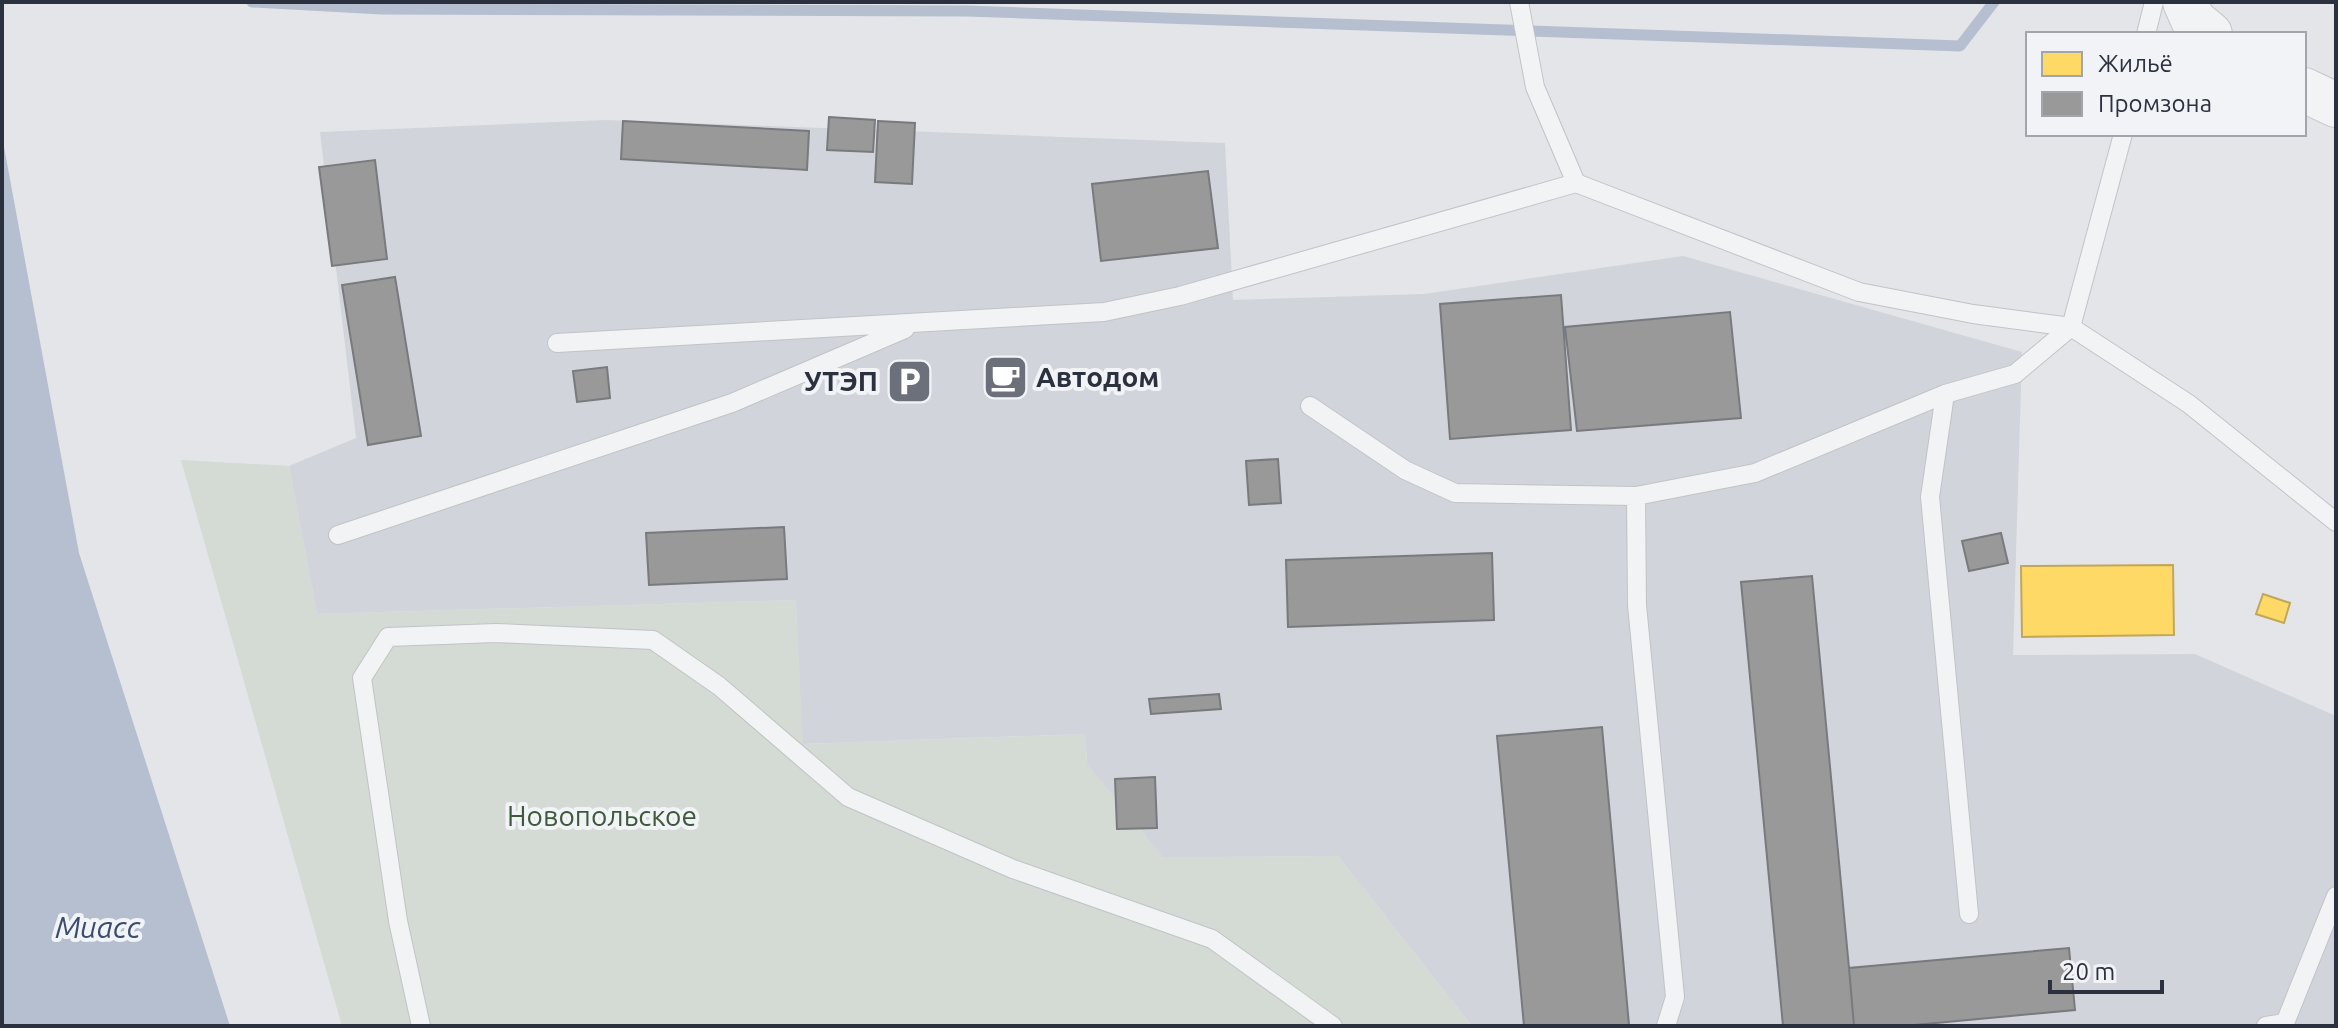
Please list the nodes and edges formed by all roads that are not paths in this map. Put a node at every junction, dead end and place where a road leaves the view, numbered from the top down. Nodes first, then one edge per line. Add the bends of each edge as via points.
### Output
1 (1519, 2) edge
2 (2154, 2) edge
3 (2185, 2) edge
4 (2146, 32) edge
5 (2208, 32) edge
6 (2306, 91) edge
7 (2336, 105) edge
8 (2122, 136) edge
9 (1576, 183) junction
10 (919, 323) junction
11 (2071, 327) junction
12 (557, 343) dead end
13 (1945, 394) junction
14 (1310, 406) dead end
15 (1636, 496) junction
16 (2336, 522) edge
17 (338, 535) dead end
18 (2336, 896) edge
19 (1969, 914) dead end
20 (421, 1026) edge
21 (1333, 1026) edge
22 (1666, 1026) edge
23 (2266, 1026) edge

1 - 9 lane via 1535,87
2 - 4 lane
3 - 5 street via 2193,20
6 - 7 street
8 - 11 lane
9 - 10 lane via 1119,309
9 - 11 lane via 1859,292
10 - 12 lane
10 - 17 lane via 732,403
11 - 13 lane via 2015,374
11 - 16 lane via 2189,404
13 - 15 lane via 1755,473
13 - 19 lane via 1930,497
14 - 15 lane via 1405,470 1455,493
15 - 22 lane via 1637,605 1675,997
18 - 23 lane via 2285,1023
20 - 21 lane via 398,921 362,678 388,637 496,633 653,640 719,686 848,797 1013,869 1212,939

